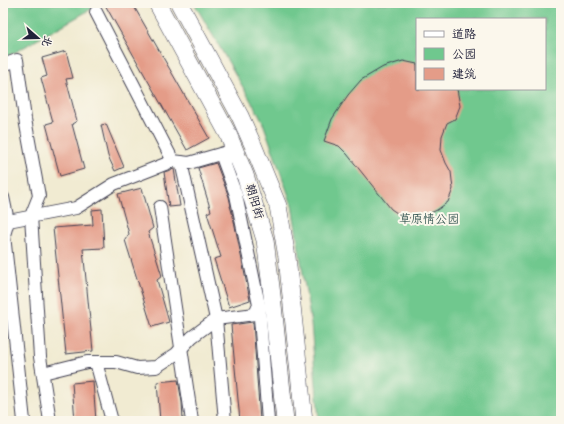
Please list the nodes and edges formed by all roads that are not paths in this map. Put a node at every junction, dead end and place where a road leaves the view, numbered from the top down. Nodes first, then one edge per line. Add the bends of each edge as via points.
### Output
1 (158, 3) edge
2 (179, 3) edge
3 (96, 12) dead end
4 (3, 65) edge
5 (228, 152) junction
6 (177, 161) junction
7 (3, 197) edge
8 (160, 207) dead end
9 (31, 216) junction
10 (6, 222) edge
11 (259, 306) junction
12 (216, 319) junction
13 (181, 349) junction
14 (96, 362) junction
15 (43, 373) junction
16 (24, 421) edge
17 (50, 421) edge
18 (112, 421) edge
19 (192, 421) edge
20 (225, 421) edge
21 (268, 421) edge
22 (285, 421) edge
23 (304, 421) edge

1 - 5 street, 朝阳街 via 228,134
2 - 23 street, 朝阳街 via 240,116 278,206 287,257
3 - 6 street
4 - 9 street via 17,60 39,196
5 - 6 street via 189,163
5 - 11 street
5 - 22 street, 朝阳街 via 245,175 265,240
6 - 9 street via 114,184 76,208
6 - 12 street
7 - 10 street
8 - 13 street
9 - 10 street
9 - 15 street
10 - 16 street via 4,236
11 - 12 street via 255,314
11 - 21 street
12 - 13 street
12 - 20 street
13 - 14 street via 156,367 137,368 116,362
13 - 19 street
14 - 15 street
14 - 18 street
15 - 17 street

